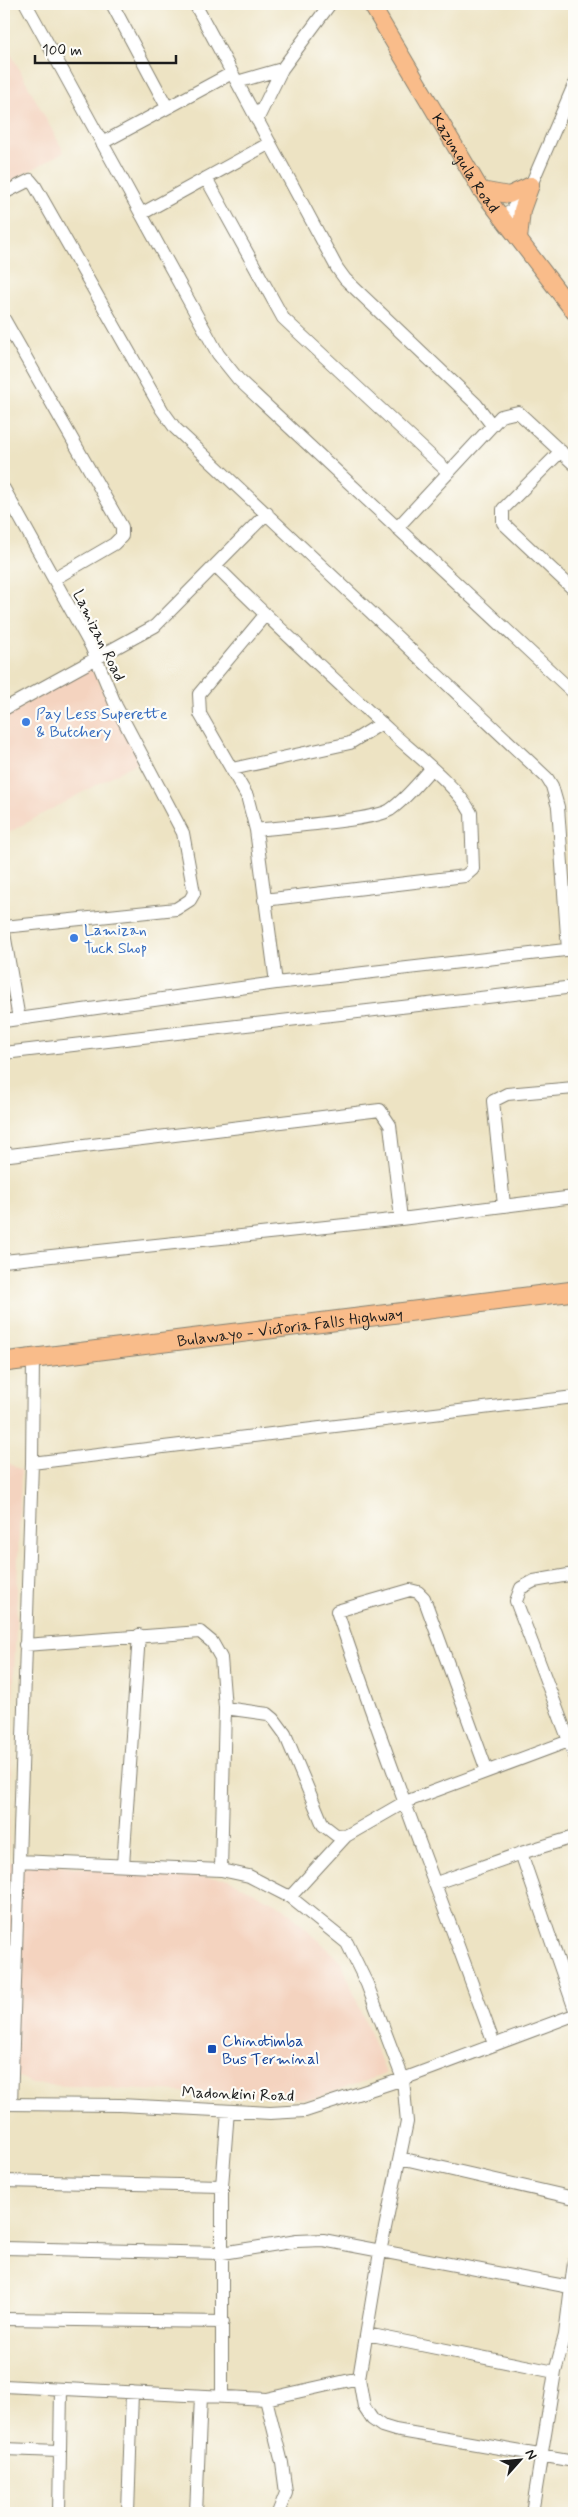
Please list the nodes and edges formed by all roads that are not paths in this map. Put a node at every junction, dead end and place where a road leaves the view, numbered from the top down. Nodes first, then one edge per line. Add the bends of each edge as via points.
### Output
1 (26, 4) edge
2 (112, 4) edge
3 (195, 4) edge
4 (330, 4) edge
5 (371, 4) edge
6 (282, 70) junction
7 (234, 77) junction
8 (574, 85) edge
9 (167, 107) junction
10 (257, 120) junction
11 (102, 143) junction
12 (270, 143) junction
13 (206, 178) junction
14 (531, 186) junction
15 (482, 190) junction
16 (4, 194) edge
17 (141, 214) junction
18 (504, 220) junction
19 (519, 239) junction
20 (574, 312) edge
21 (4, 319) edge
22 (491, 424) junction
23 (561, 452) junction
24 (574, 464) edge
25 (448, 472) junction
26 (4, 489) edge
27 (267, 513) junction
28 (397, 528) junction
29 (216, 566) junction
30 (54, 579) junction
31 (574, 590) edge
32 (266, 615) junction
33 (96, 657) junction
34 (574, 694) edge
35 (4, 709) edge
36 (382, 723) junction
37 (232, 769) junction
38 (431, 769) junction
39 (256, 830) junction
40 (264, 900) junction
41 (4, 927) edge
42 (4, 933) edge
43 (571, 950) edge
44 (276, 983) junction
45 (574, 987) edge
46 (19, 1019) junction
47 (4, 1021) edge
48 (4, 1053) edge
49 (574, 1088) edge
50 (4, 1151) edge
51 (574, 1197) edge
52 (504, 1205) junction
53 (401, 1219) junction
54 (4, 1261) edge
55 (574, 1291) edge
56 (32, 1359) junction
57 (4, 1362) edge
58 (574, 1397) edge
59 (32, 1463) junction
60 (574, 1574) edge
61 (139, 1635) junction
62 (25, 1645) junction
63 (225, 1708) junction
64 (570, 1741) junction
65 (574, 1754) edge
66 (487, 1771) junction
67 (405, 1802) junction
68 (346, 1836) junction
69 (574, 1837) edge
70 (521, 1853) junction
71 (18, 1861) junction
72 (123, 1865) junction
73 (221, 1870) junction
74 (436, 1883) junction
75 (290, 1897) junction
76 (574, 2007) edge
77 (574, 2014) edge
78 (494, 2044) junction
79 (403, 2079) junction
80 (8, 2104) edge
81 (228, 2111) junction
82 (400, 2158) junction
83 (4, 2181) edge
84 (222, 2186) junction
85 (574, 2198) edge
86 (4, 2248) edge
87 (380, 2252) junction
88 (222, 2253) junction
89 (574, 2262) edge
90 (570, 2287) junction
91 (4, 2320) edge
92 (223, 2322) junction
93 (367, 2334) junction
94 (569, 2336) edge
95 (555, 2372) junction
96 (359, 2378) junction
97 (4, 2386) edge
98 (61, 2389) junction
99 (132, 2392) junction
100 (201, 2396) junction
101 (222, 2397) junction
102 (266, 2399) junction
103 (4, 2449) edge
104 (59, 2451) junction
105 (540, 2455) junction
106 (574, 2461) edge
107 (59, 2513) edge
108 (128, 2513) edge
109 (196, 2513) edge
110 (278, 2513) edge
111 (531, 2513) edge

1 - 11 street
2 - 9 street
3 - 7 street
4 - 6 street
5 - 15 main road, Kazungula Road
6 - 7 street
6 - 10 street
7 - 9 street
7 - 10 street
8 - 14 street
9 - 11 street
10 - 12 street
11 - 17 street
12 - 13 street
12 - 22 street via 345,279 476,404
13 - 17 street
13 - 25 street via 283,318
14 - 15 main road via 509,195
14 - 18 street
14 - 19 main road via 522,210
15 - 18 main road, Kazungula Road
16 - 27 street via 30,180 35,186 162,410 175,428
17 - 28 street via 218,354 238,378
18 - 19 main road, Kazungula Road
19 - 20 main road, Kazungula Road
21 - 30 street via 122,527 122,536 114,544
22 - 23 street via 500,416 518,412
22 - 25 street
23 - 24 street
23 - 31 street via 504,509 503,523
25 - 28 street
26 - 30 street, Lamizan Road
27 - 29 street
27 - 43 street via 547,778 558,807
28 - 34 street
29 - 32 street
29 - 33 street via 155,626
30 - 33 street, Lamizan Road
32 - 36 street
32 - 37 street via 198,694 200,714
33 - 35 street
33 - 41 street, Lamizan Road via 116,706 183,833 194,892 190,900 176,909
36 - 37 street via 350,743
36 - 38 street
37 - 39 street via 247,796
38 - 39 street via 406,797 388,811
38 - 40 street via 471,813 473,864 470,873 459,878
39 - 40 street
40 - 44 street
42 - 46 street
43 - 44 street
44 - 46 street
45 - 48 street
46 - 47 street
49 - 52 street via 507,1094 493,1101
50 - 53 street via 10,1155 380,1110 390,1125
51 - 52 street
52 - 53 street
53 - 54 street
55 - 56 highway, Bulawayo - Victoria Falls Highway
56 - 57 highway, Bulawayo - Victoria Falls Highway
56 - 59 street
58 - 59 street
59 - 62 street
60 - 64 street via 534,1581 521,1588 516,1601
61 - 62 street
61 - 63 street via 200,1632 206,1636 220,1658
61 - 72 street
62 - 71 street
63 - 68 street via 268,1714 274,1719 285,1734 323,1825 336,1835
63 - 73 street
64 - 65 street
64 - 66 street
66 - 67 street
66 - 67 street via 424,1598 418,1592 402,1591 337,1611
67 - 68 street
67 - 74 street
68 - 75 street
69 - 70 street
70 - 74 street
70 - 76 street
71 - 72 street
71 - 80 street
72 - 73 street
73 - 75 street via 249,1876
74 - 78 street
75 - 79 street via 347,1943 368,1984
77 - 78 street, Madonkini Road
78 - 79 street, Madonkini Road
79 - 81 street, Madonkini Road via 305,2111
79 - 82 street via 407,2122
80 - 81 street, Madonkini Road via 120,2105
81 - 84 street
82 - 85 street
82 - 87 street
83 - 84 street
84 - 88 street
86 - 88 street
87 - 88 street via 323,2240
87 - 90 street
87 - 93 street
88 - 92 street
89 - 90 street
90 - 94 street
91 - 92 street
92 - 101 street
93 - 95 street
93 - 96 street
94 - 95 street
95 - 105 street
96 - 102 street
96 - 105 street via 364,2407 382,2426
97 - 98 street
98 - 99 street
98 - 104 street
99 - 100 street
99 - 108 street
100 - 101 street
100 - 109 street
101 - 102 street
102 - 110 street via 286,2493
103 - 104 street
104 - 107 street
105 - 106 street
105 - 111 street

